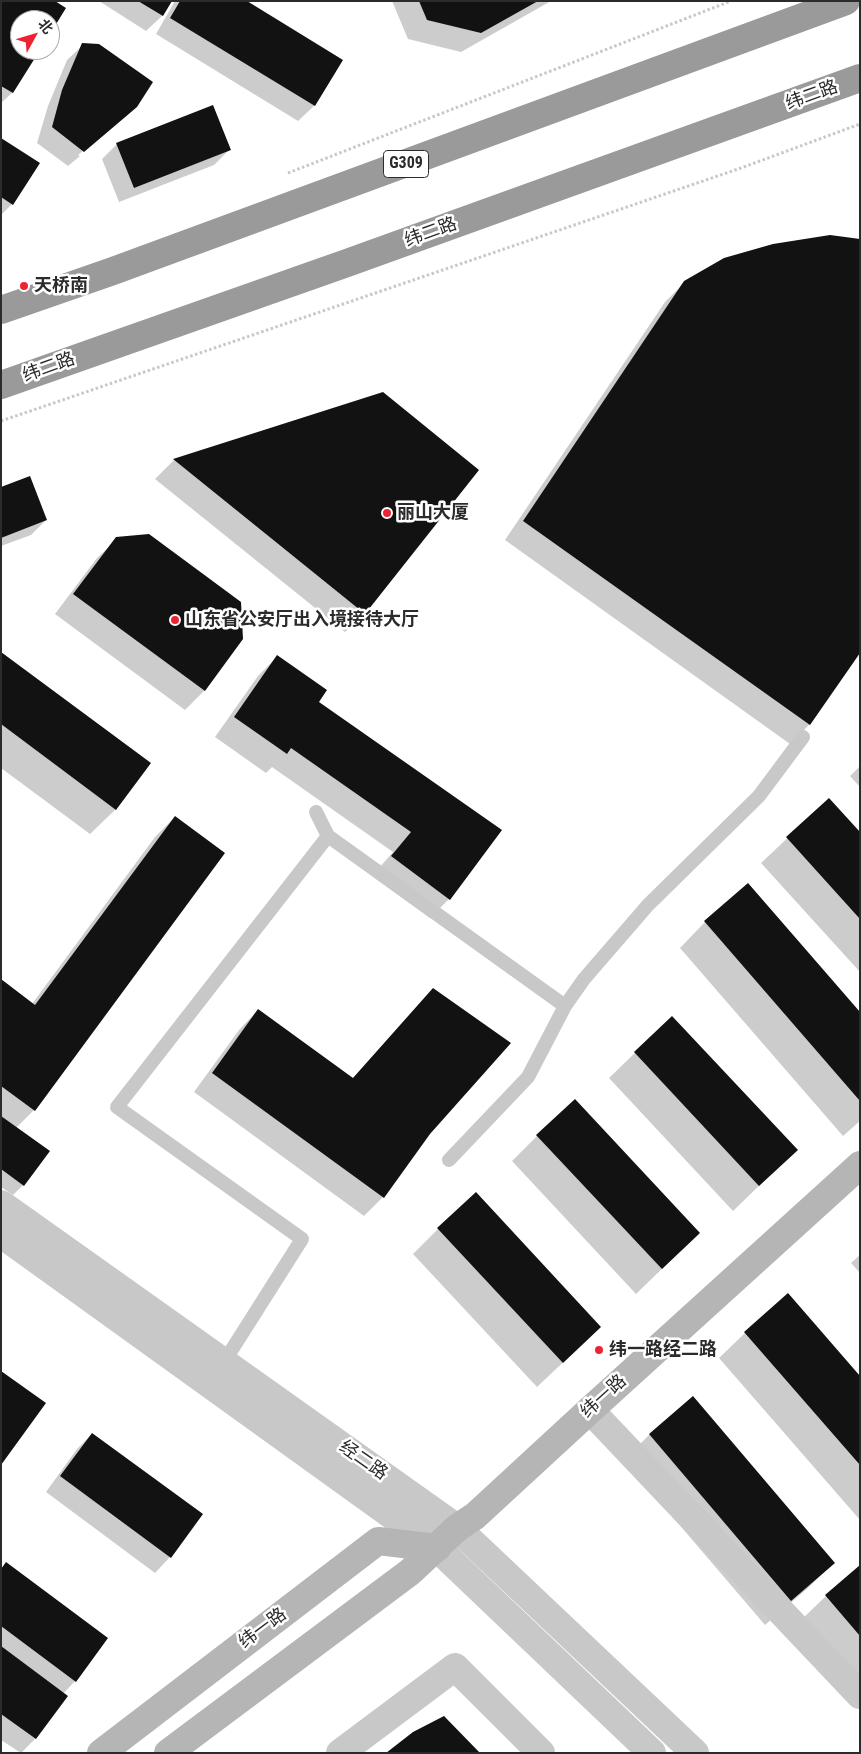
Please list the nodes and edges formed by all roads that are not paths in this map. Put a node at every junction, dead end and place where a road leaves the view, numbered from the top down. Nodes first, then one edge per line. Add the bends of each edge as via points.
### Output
1 (846, 1) edge
2 (860, 78) edge
3 (1, 310) edge
4 (1, 385) edge
5 (803, 737) dead end
6 (316, 812) dead end
7 (328, 836) junction
8 (565, 1006) junction
9 (449, 1160) dead end
10 (860, 1165) edge
11 (1, 1204) edge
12 (1, 1234) edge
13 (224, 1362) junction
14 (590, 1410) junction
15 (457, 1528) junction
16 (437, 1548) junction
17 (860, 1695) edge
18 (101, 1753) edge
19 (168, 1753) edge
20 (340, 1753) edge
21 (541, 1753) edge
22 (652, 1753) edge
23 (695, 1753) edge

1 - 3 highway, G309
2 - 4 highway, 纬二路
5 - 8 lane via 759,796 648,905
6 - 7 lane
7 - 8 lane
7 - 13 lane via 117,1107 302,1239
8 - 9 lane via 528,1077
10 - 14 main road, 纬一路
11 - 13 street, 经二路
12 - 16 street, 经二路
13 - 15 street, 经二路
14 - 15 main road, 纬一路 via 475,1516
14 - 17 street
15 - 16 main road, 纬一路
15 - 23 street, 经二路
16 - 18 main road, 纬一路 via 378,1541
16 - 19 main road, 纬一路 via 410,1572
16 - 22 street, 经二路
20 - 21 street via 454,1667

